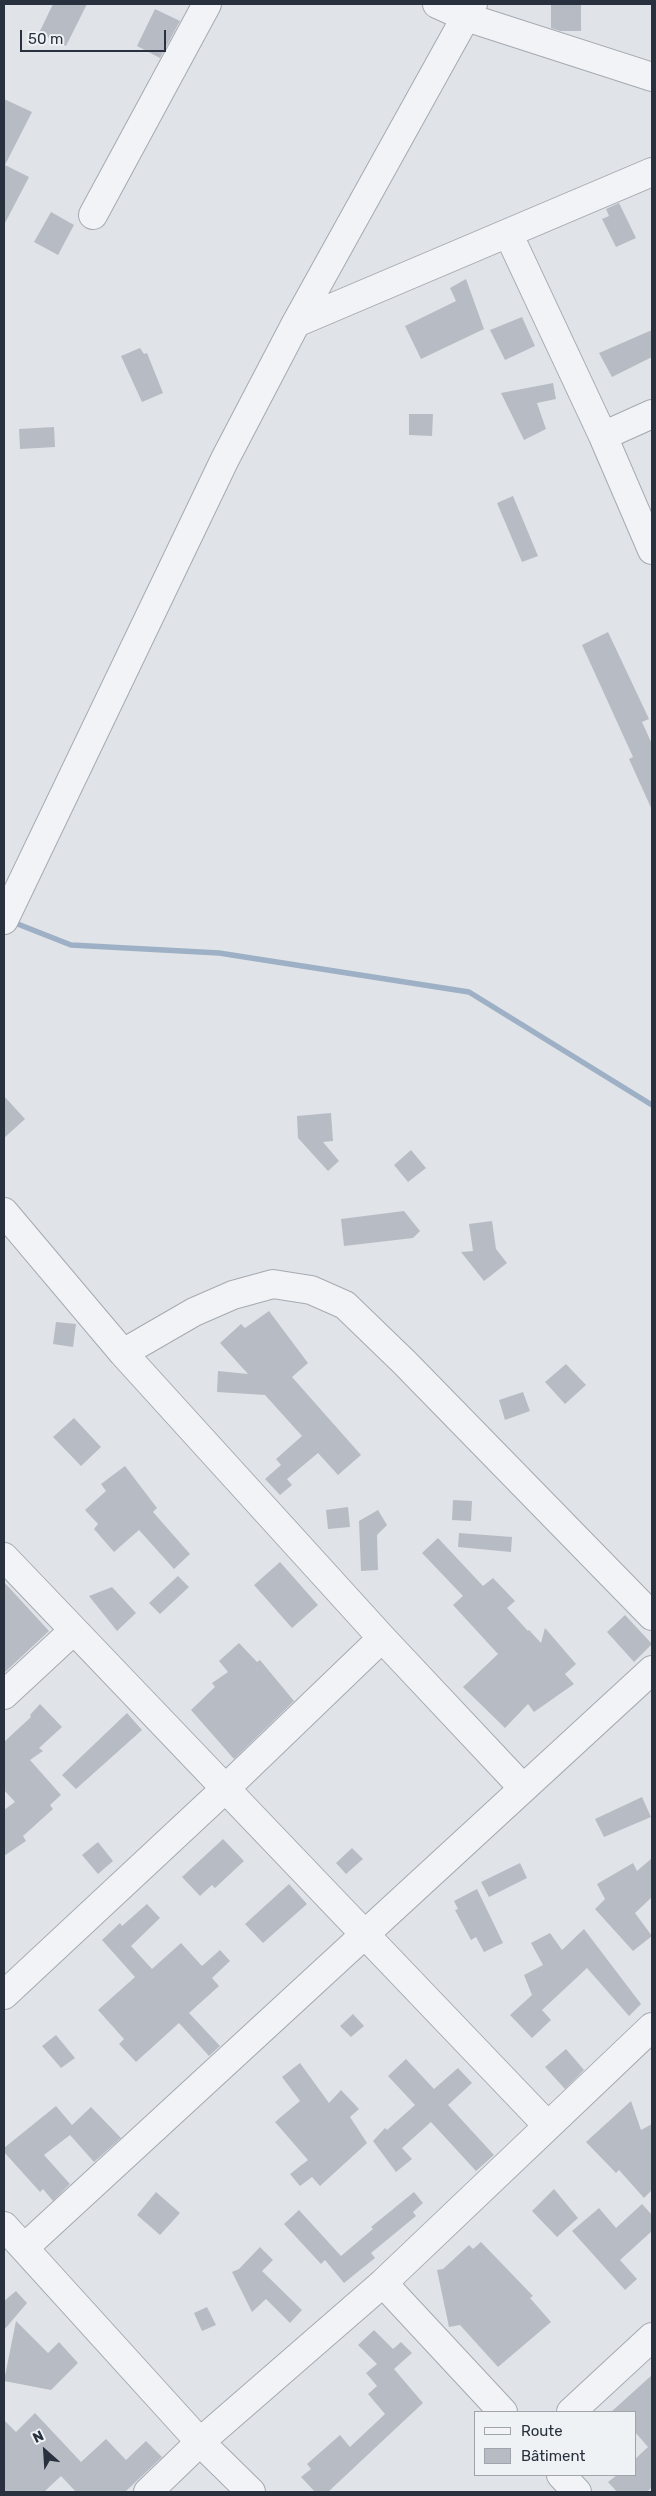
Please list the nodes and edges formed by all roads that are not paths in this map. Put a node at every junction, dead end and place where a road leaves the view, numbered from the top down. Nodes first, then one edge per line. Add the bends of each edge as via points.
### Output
1 (207, 4) edge
2 (437, 4) edge
3 (470, 10) edge
4 (652, 77) edge
5 (652, 172) edge
6 (93, 215) dead end
7 (508, 233) junction
8 (296, 323) junction
9 (652, 414) edge
10 (603, 436) junction
11 (652, 550) edge
12 (4, 920) edge
13 (4, 1212) edge
14 (123, 1353) junction
15 (4, 1557) edge
16 (652, 1616) edge
17 (73, 1631) junction
18 (382, 1638) junction
19 (652, 1670) edge
20 (4, 1695) edge
21 (226, 1788) junction
22 (523, 1788) junction
23 (365, 1933) junction
24 (4, 1995) edge
25 (652, 2027) edge
26 (548, 2126) junction
27 (4, 2226) edge
28 (24, 2248) junction
29 (382, 2283) junction
30 (652, 2337) edge
31 (502, 2411) edge
32 (572, 2411) edge
33 (200, 2442) junction
34 (562, 2476) edge
35 (148, 2492) edge
36 (251, 2492) edge
37 (578, 2492) edge

1 - 6 street
2 - 3 street
3 - 4 street
3 - 8 street
5 - 7 street
7 - 8 street
7 - 10 street
8 - 12 street via 225,460
9 - 10 street
10 - 11 street
13 - 14 street
14 - 16 street via 194,1312 273,1284 311,1290 345,1305
14 - 18 street
15 - 17 street
17 - 20 street
17 - 21 street
18 - 21 street
18 - 22 street
19 - 22 street
21 - 23 street
21 - 24 street
22 - 23 street
23 - 26 street
23 - 28 street
25 - 26 street
26 - 29 street
27 - 28 street
28 - 33 street
29 - 31 street
29 - 33 street
30 - 32 street
33 - 35 street
33 - 36 street
34 - 37 street

